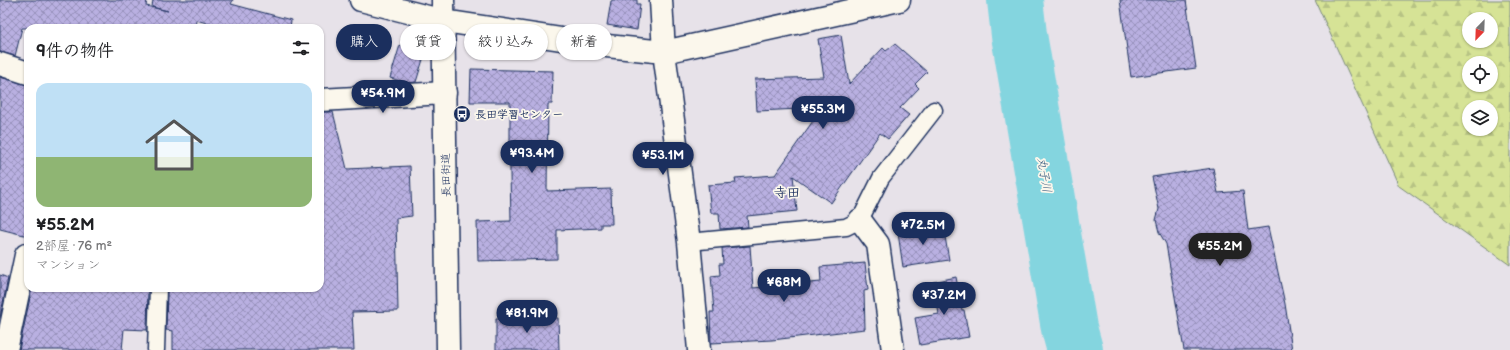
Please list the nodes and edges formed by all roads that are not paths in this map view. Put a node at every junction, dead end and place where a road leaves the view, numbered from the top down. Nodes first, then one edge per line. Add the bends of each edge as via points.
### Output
1 (361, 0) edge
2 (661, 0) edge
3 (899, 0) edge
4 (444, 10) edge
5 (664, 52) junction
6 (0, 64) edge
7 (24, 71) edge
8 (445, 94) junction
9 (324, 100) edge
10 (934, 110) dead end
11 (860, 220) junction
12 (689, 242) junction
13 (24, 264) edge
14 (158, 292) edge
15 (6, 350) edge
16 (156, 350) edge
17 (448, 350) edge
18 (698, 350) edge
19 (893, 350) edge

1 - 4 street
2 - 5 street
3 - 5 street
4 - 5 street via 607,46
4 - 8 street, 長田街道
5 - 12 street
6 - 7 street
8 - 9 street
8 - 17 street, 長田街道
10 - 11 lane via 881,178
11 - 12 lane via 846,227
11 - 19 street via 878,244
12 - 18 street
13 - 15 street
14 - 16 lane

